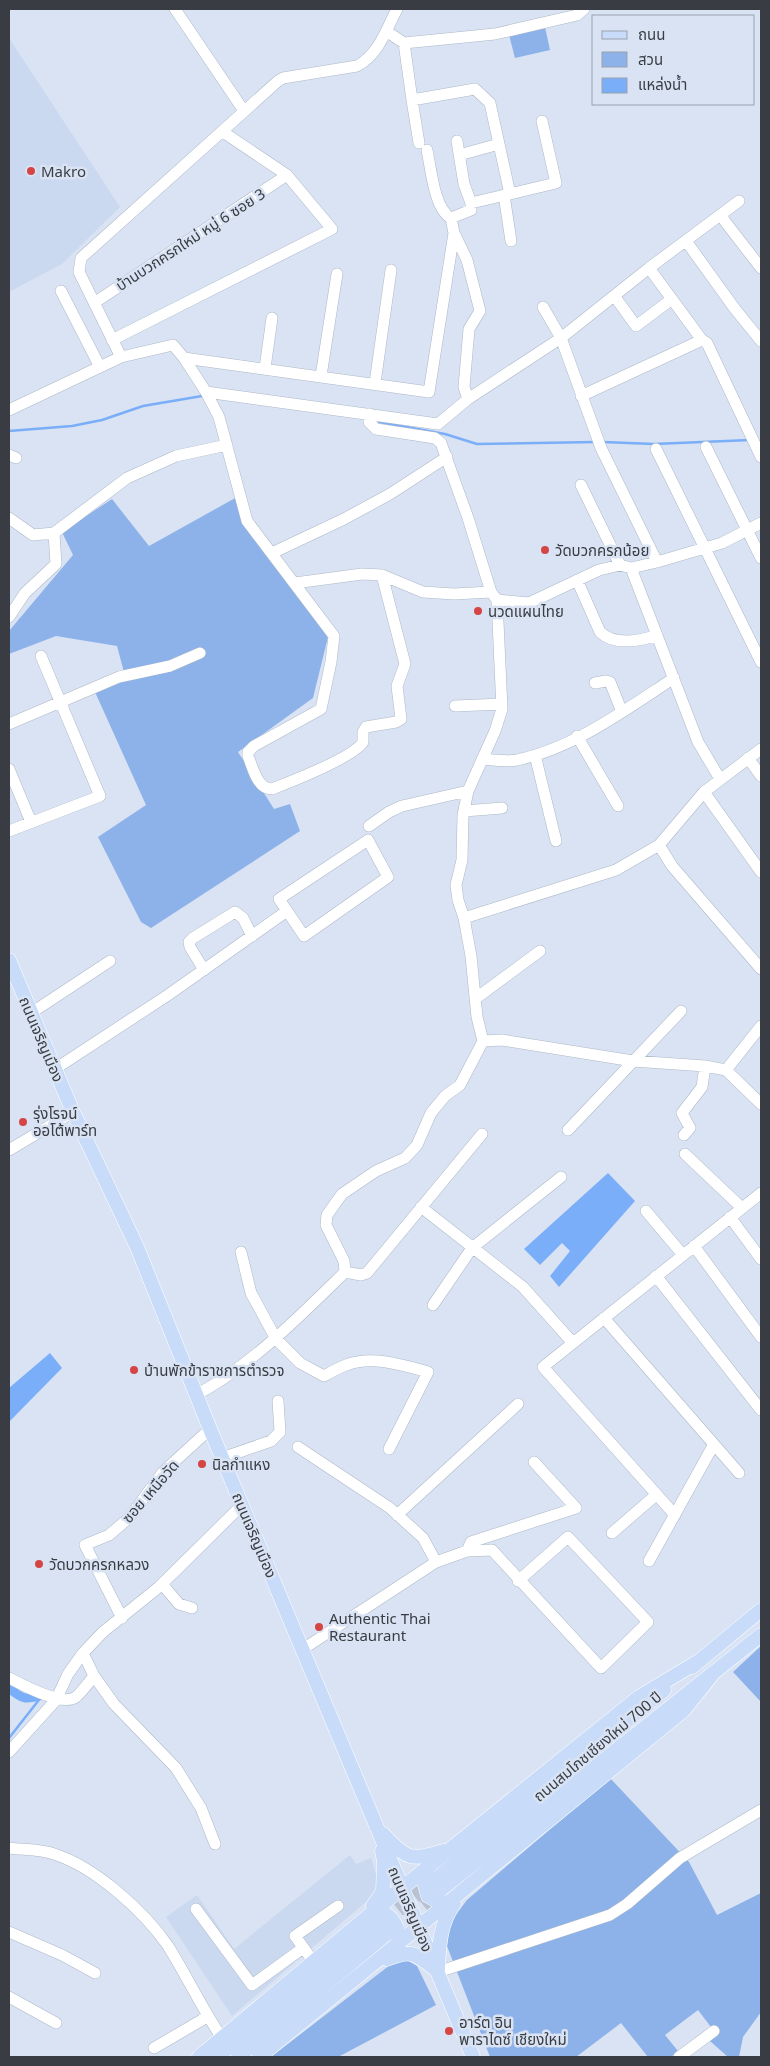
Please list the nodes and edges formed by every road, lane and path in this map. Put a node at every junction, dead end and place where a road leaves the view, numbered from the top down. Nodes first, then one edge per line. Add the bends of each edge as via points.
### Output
1 (175, 9) edge
2 (397, 9) edge
3 (584, 9) edge
4 (386, 31) junction
5 (404, 43) junction
6 (412, 100) junction
7 (244, 111) junction
8 (542, 121) dead end
9 (223, 132) junction
10 (457, 141) dead end
11 (499, 144) junction
12 (459, 155) junction
13 (287, 175) junction
14 (507, 195) junction
15 (739, 201) dead end
16 (471, 203) junction
17 (720, 215) junction
18 (451, 218) junction
19 (454, 233) junction
20 (512, 241) dead end
21 (686, 241) junction
22 (650, 268) junction
23 (761, 268) edge
24 (391, 270) dead end
25 (337, 274) dead end
26 (60, 291) dead end
27 (615, 297) junction
28 (672, 300) junction
29 (94, 303) junction
30 (543, 307) dead end
31 (272, 318) dead end
32 (561, 338) junction
33 (112, 340) junction
34 (702, 340) junction
35 (761, 341) edge
36 (121, 357) junction
37 (184, 358) junction
38 (100, 368) junction
39 (265, 368) junction
40 (321, 376) junction
41 (375, 383) junction
42 (206, 392) junction
43 (581, 396) junction
44 (468, 399) junction
45 (10, 407) edge
46 (370, 414) junction
47 (227, 445) junction
48 (706, 447) dead end
49 (656, 449) dead end
50 (761, 456) edge
51 (447, 457) junction
52 (581, 485) dead end
53 (9, 518) edge
54 (761, 523) edge
55 (747, 530) junction
56 (54, 533) junction
57 (704, 548) junction
58 (272, 553) junction
59 (761, 558) edge
60 (657, 562) junction
61 (626, 566) junction
62 (382, 575) junction
63 (577, 580) junction
64 (296, 583) junction
65 (494, 596) junction
66 (13, 600) edge
67 (9, 617) edge
68 (657, 635) junction
69 (200, 653) dead end
70 (41, 656) dead end
71 (761, 662) edge
72 (674, 678) junction
73 (595, 683) dead end
74 (60, 703) junction
75 (502, 704) junction
76 (454, 706) dead end
77 (622, 712) junction
78 (9, 724) edge
79 (577, 736) junction
80 (761, 749) edge
81 (535, 755) junction
82 (748, 758) junction
83 (482, 759) junction
84 (9, 769) edge
85 (761, 776) edge
86 (720, 779) junction
87 (468, 791) junction
88 (704, 792) junction
89 (618, 806) dead end
90 (502, 808) dead end
91 (464, 811) junction
92 (32, 822) junction
93 (369, 826) dead end
94 (9, 832) edge
95 (556, 840) dead end
96 (659, 845) junction
97 (761, 872) edge
98 (287, 911) junction
99 (464, 918) junction
100 (252, 936) junction
101 (540, 951) dead end
102 (9, 960) edge
103 (110, 961) dead end
104 (761, 969) edge
105 (204, 970) junction
106 (475, 999) junction
107 (681, 1011) dead end
108 (31, 1013) junction
109 (761, 1026) edge
110 (483, 1042) junction
111 (633, 1061) junction
112 (705, 1066) junction
113 (55, 1069) junction
114 (726, 1070) junction
115 (761, 1104) edge
116 (72, 1112) junction
117 (568, 1130) dead end
118 (482, 1134) dead end
119 (684, 1135) dead end
120 (9, 1150) edge
121 (685, 1154) dead end
122 (561, 1177) dead end
123 (761, 1193) edge
124 (421, 1207) junction
125 (742, 1208) junction
126 (646, 1211) dead end
127 (730, 1217) junction
128 (694, 1246) junction
129 (472, 1248) junction
130 (241, 1252) dead end
131 (683, 1255) junction
132 (761, 1259) edge
133 (345, 1272) junction
134 (656, 1276) junction
135 (433, 1305) dead end
136 (604, 1318) junction
137 (761, 1337) edge
138 (276, 1339) junction
139 (573, 1343) junction
140 (196, 1395) junction
141 (278, 1401) dead end
142 (518, 1404) dead end
143 (761, 1410) edge
144 (210, 1429) junction
145 (714, 1444) junction
146 (298, 1448) dead end
147 (389, 1449) dead end
148 (222, 1458) junction
149 (534, 1462) dead end
150 (739, 1473) dead end
151 (656, 1494) junction
152 (242, 1505) junction
153 (397, 1514) junction
154 (675, 1516) junction
155 (612, 1532) dead end
156 (467, 1551) junction
157 (649, 1561) dead end
158 (436, 1562) junction
159 (518, 1581) junction
160 (162, 1584) junction
161 (192, 1608) dead end
162 (761, 1610) edge
163 (122, 1618) junction
164 (761, 1635) edge
165 (303, 1649) junction
166 (83, 1652) junction
167 (699, 1661) junction
168 (94, 1676) junction
169 (712, 1676) junction
170 (9, 1678) edge
171 (56, 1700) junction
172 (9, 1752) edge
173 (761, 1810) edge
174 (377, 1828) junction
175 (215, 1844) dead end
176 (9, 1848) edge
177 (448, 1850) junction
178 (428, 1868) junction
179 (466, 1887) junction
180 (402, 1888) junction
181 (450, 1903) junction
182 (338, 1906) dead end
183 (196, 1909) dead end
184 (376, 1910) junction
185 (362, 1921) junction
186 (418, 1927) junction
187 (9, 1932) edge
188 (396, 1946) junction
189 (303, 1948) junction
190 (313, 1961) junction
191 (375, 1964) junction
192 (95, 1972) dead end
193 (438, 1972) junction
194 (252, 1985) junction
195 (9, 1997) edge
196 (264, 2002) junction
197 (207, 2017) junction
198 (56, 2023) dead end
199 (714, 2031) dead end
200 (222, 2038) junction
201 (154, 2048) dead end
202 (199, 2057) edge
203 (217, 2057) edge
204 (238, 2057) edge
205 (259, 2057) edge
206 (473, 2057) edge
207 (679, 2057) edge

1 - 7 street
2 - 4 street
3 - 5 street via 577,15 495,34
4 - 5 street
4 - 7 street via 374,54 365,62 284,78 270,86
5 - 6 street
6 - 11 street via 475,89 490,103
6 - 18 street via 438,201 443,212
7 - 9 street
8 - 14 street via 556,183
9 - 13 street
9 - 29 street via 81,258 79,272
10 - 12 street
11 - 12 street
11 - 14 street
12 - 16 street
13 - 29 street, บ้านบวกครกใหม่ หมู่ 6 ซอย 3
13 - 33 street via 332,229
14 - 16 street
14 - 20 street
15 - 17 street
16 - 18 street via 470,210
17 - 21 street
17 - 23 street
18 - 19 street
19 - 41 street via 429,392
19 - 44 street via 467,260 480,311 469,329 464,387
21 - 22 street
21 - 35 street
22 - 27 street
22 - 28 street
24 - 41 street
25 - 40 street
26 - 38 street
27 - 28 street via 636,326
27 - 32 street
28 - 34 street
29 - 33 street
30 - 32 street
31 - 39 street
32 - 43 street
32 - 44 street
33 - 36 street
34 - 43 street
34 - 50 street via 707,343
36 - 37 street via 173,345
36 - 38 street
37 - 39 street
37 - 42 street
38 - 45 street
39 - 40 street
40 - 41 street
42 - 46 street
42 - 47 street via 219,417
43 - 60 street via 602,451
44 - 46 street via 438,424
46 - 51 street via 369,422 376,429 435,438
47 - 56 street via 176,456 127,478
47 - 58 street via 248,521
48 - 55 street
49 - 57 street
51 - 58 street via 390,494
51 - 65 street
52 - 61 street
53 - 56 street via 27,533
54 - 55 street
55 - 57 street
55 - 59 street
56 - 66 street via 56,564
57 - 60 street
57 - 71 street
58 - 64 street
60 - 61 street
61 - 63 street via 599,570
61 - 68 street
62 - 64 street via 362,574
62 - 64 street via 405,664 397,686 401,719 366,727 362,745 354,751 305,777 266,789 248,756 249,749 321,709 331,662 334,636
62 - 65 street via 423,592
63 - 65 street via 528,603
63 - 68 street via 604,636 640,641
65 - 75 street
66 - 67 street
68 - 72 street
69 - 74 street via 170,666 119,677
70 - 74 street
72 - 77 street
72 - 86 street via 698,742
73 - 77 street via 610,682
74 - 78 street
74 - 92 street via 100,796
75 - 76 street
75 - 83 street via 496,731
77 - 79 street
79 - 81 street
79 - 89 street
80 - 82 street
81 - 83 street via 514,760
81 - 95 street
82 - 85 street
82 - 86 street
83 - 87 street
84 - 92 street
86 - 88 street
87 - 91 street
87 - 93 street via 402,806
88 - 96 street
88 - 97 street
90 - 91 street
91 - 99 street via 462,860 456,885
92 - 94 street
96 - 99 street via 616,870
96 - 104 street via 672,866
98 - 98 street via 304,936 388,877 368,840 279,899
98 - 100 street
99 - 106 street
100 - 105 street
100 - 105 street via 243,918 235,912 193,938 190,946
101 - 106 street
102 - 108 main road, ถนนเจริญเมือง
103 - 108 street
105 - 113 street
106 - 110 street
107 - 111 street
108 - 113 main road, ถนนเจริญเมือง
109 - 114 street
110 - 111 street via 502,1040
110 - 133 street via 460,1085 445,1096 431,1113 416,1145 405,1158 376,1171 342,1194 327,1216 326,1225 344,1260
111 - 112 street
111 - 117 street
112 - 114 street
112 - 119 street via 702,1087 682,1113 690,1128
113 - 116 main road, ถนนเจริญเมือง
114 - 115 street
116 - 120 street
116 - 140 main road, ถนนเจริญเมือง via 136,1247
118 - 124 street
121 - 125 street
122 - 129 street
123 - 125 street
124 - 129 street
124 - 133 street via 368,1273
125 - 127 street
126 - 131 street
127 - 128 street
127 - 132 street
128 - 131 street
128 - 137 street
129 - 135 street
129 - 139 street via 523,1287
130 - 138 street via 253,1299
131 - 134 street
133 - 138 street
134 - 136 street
134 - 143 street
136 - 139 street
136 - 145 street
138 - 140 street via 219,1383
138 - 147 street via 300,1363 324,1376 347,1364 371,1361 402,1364 428,1372
139 - 151 street via 543,1367
140 - 144 main road, ถนนเจริญเมือง
141 - 148 street via 280,1432 271,1441
142 - 153 street
144 - 148 main road, ถนนเจริญเมือง
144 - 163 street, ซอย เหนือวัด via 163,1472 128,1518 110,1535 85,1545
145 - 150 street
145 - 154 street
146 - 153 street
148 - 152 main road, ถนนเจริญเมือง
149 - 156 street via 576,1508 471,1542
151 - 154 street
151 - 155 street
152 - 160 street
152 - 165 main road, ถนนเจริญเมือง
153 - 158 street via 423,1538
154 - 157 street
156 - 158 street
156 - 159 street via 492,1550
158 - 165 street
159 - 159 street via 601,1668 648,1622 568,1537
160 - 161 street via 179,1604
160 - 163 street
162 - 167 main road, ถนนสมโภชเชียงใหม่ 700 ปี
163 - 166 street
164 - 169 main road, ถนนสมโภชเชียงใหม่ 700 ปี
165 - 174 main road, ถนนเจริญเมือง
166 - 168 street
166 - 171 street
167 - 169 main road, ถนนสมโภชเชียงใหม่ 700 ปี via 436,1886
167 - 177 main road via 639,1697
168 - 171 street via 76,1697
168 - 175 street via 114,1704 176,1768 201,1808
169 - 179 main road via 684,1710
170 - 171 street
171 - 172 street
173 - 193 street via 680,1858 610,1915
174 - 177 main road via 401,1854 420,1858
174 - 180 main road, ถนนเจริญเมือง
174 - 185 main road via 384,1861 383,1891
176 - 197 street via 52,1853 72,1860 115,1890 168,1946
177 - 178 main road
178 - 180 main road
178 - 181 main road via 424,1882 428,1896
179 - 181 main road
179 - 193 main road via 445,1916 439,1943
180 - 184 main road
180 - 186 main road, ถนนเจริญเมือง
181 - 186 main road
182 - 189 street via 295,1936
183 - 194 street
184 - 185 main road
184 - 188 main road via 395,1920 400,1936
185 - 190 main road
186 - 188 main road
186 - 193 main road, ถนนเจริญเมือง
187 - 192 street
188 - 191 main road
189 - 190 street
189 - 194 street
190 - 196 main road
191 - 193 main road via 405,1952 420,1957
191 - 205 main road
193 - 206 main road, ถนนเจริญเมือง
194 - 196 street
195 - 198 street
196 - 200 main road
197 - 200 street
197 - 201 street
199 - 207 street
200 - 202 main road
203 - 204 main road via 386,1927

